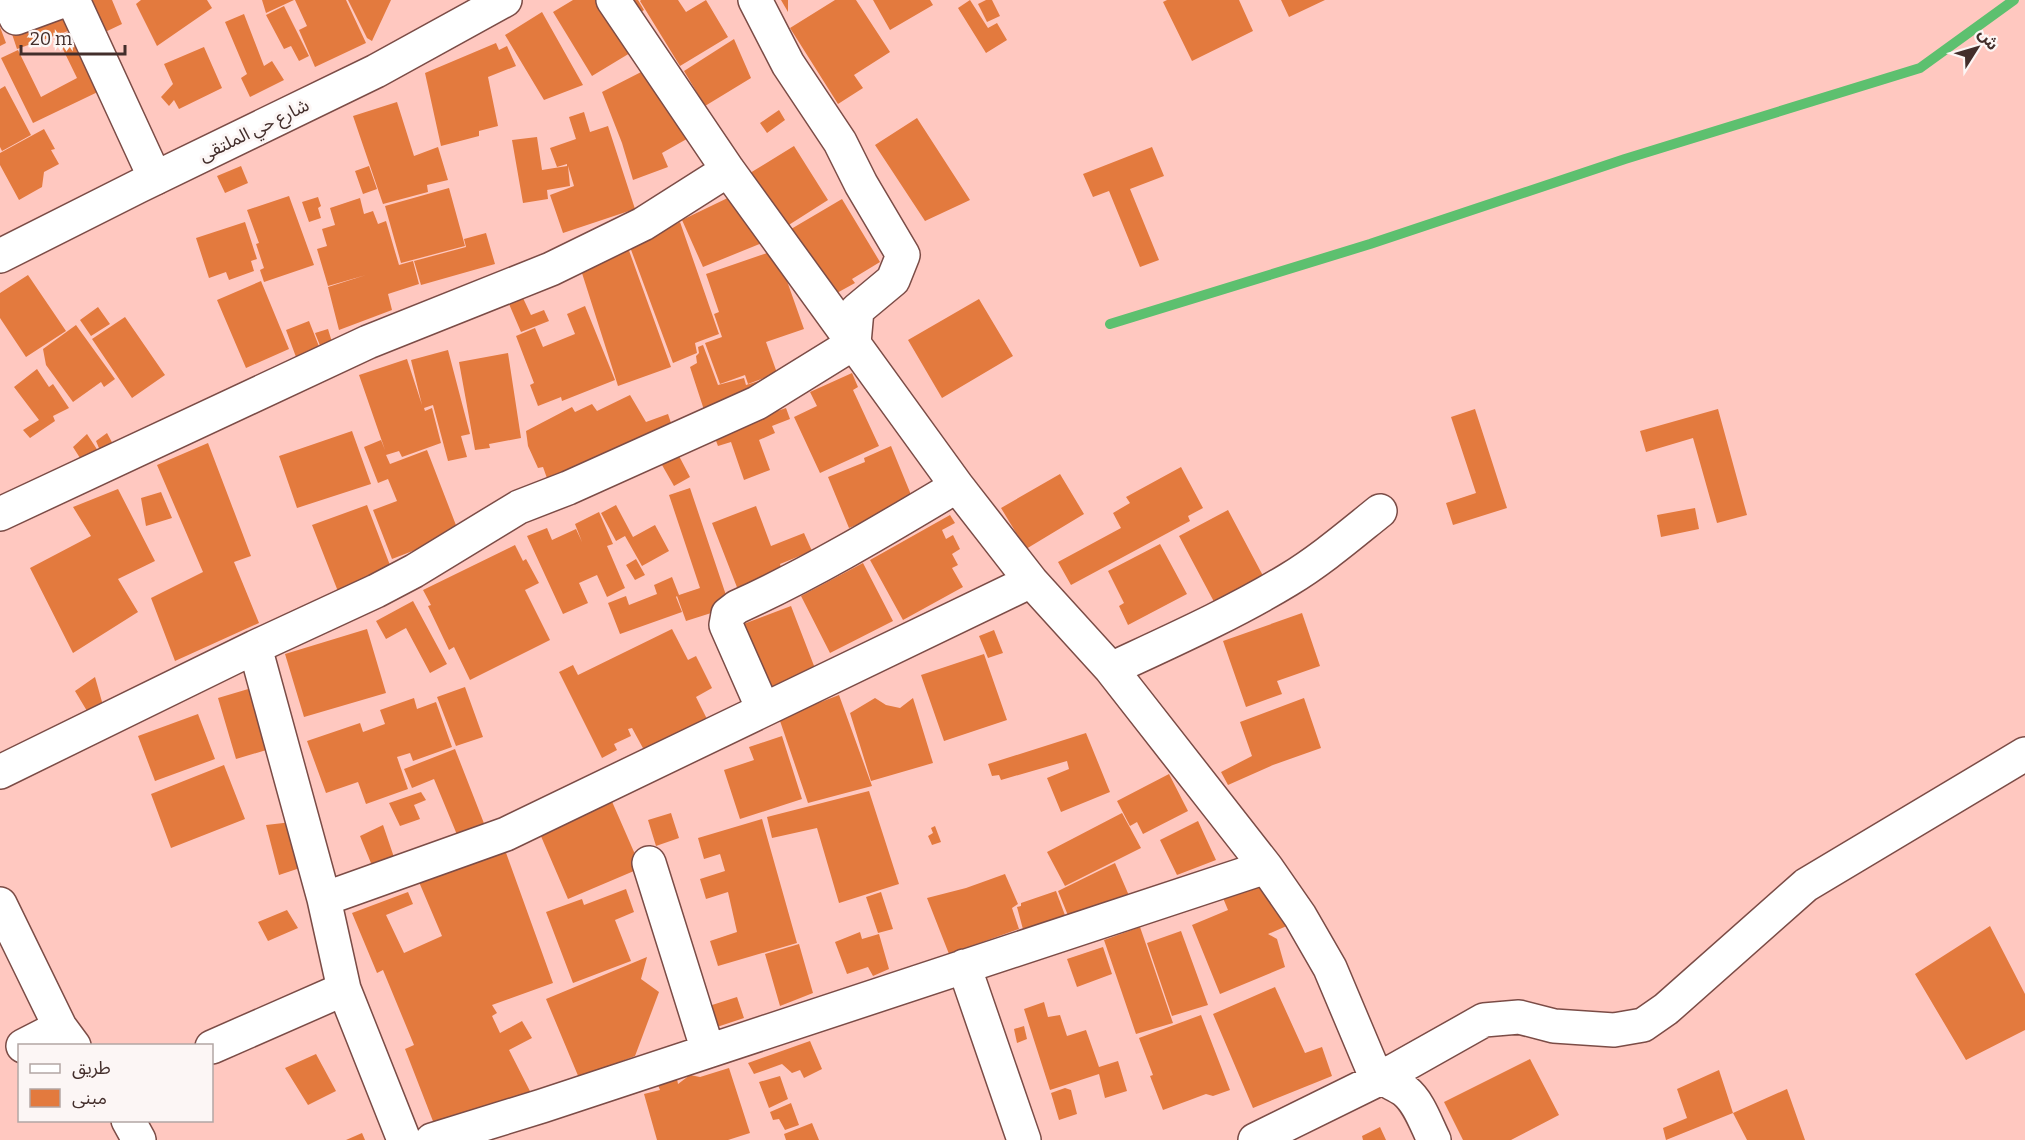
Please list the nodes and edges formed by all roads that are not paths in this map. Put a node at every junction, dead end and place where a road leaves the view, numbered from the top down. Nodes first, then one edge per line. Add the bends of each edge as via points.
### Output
1 (4, 0) edge
2 (65, 0) edge
3 (73, 0) edge
4 (505, 0) edge
5 (613, 0) edge
6 (754, 0) edge
7 (728, 170) junction
8 (155, 178) junction
9 (0, 256) edge
10 (854, 343) junction
11 (957, 486) junction
12 (1380, 511) dead end
13 (0, 514) edge
14 (1031, 581) junction
15 (255, 647) junction
16 (1111, 669) junction
17 (763, 709) junction
18 (2025, 754) edge
19 (0, 772) edge
20 (648, 863) dead end
21 (1266, 867) junction
22 (324, 899) junction
23 (0, 904) edge
24 (964, 966) junction
25 (344, 989) junction
26 (67, 1036) edge
27 (30, 1044) edge
28 (213, 1047) edge
29 (18, 1048) edge
30 (708, 1051) junction
31 (0, 1057) edge
32 (1381, 1078) junction
33 (129, 1122) edge
34 (139, 1140) edge
35 (404, 1140) edge
36 (432, 1140) edge
37 (1024, 1140) edge
38 (1255, 1140) edge
39 (1434, 1140) edge

1 - 2 street via 16,18
3 - 8 street
4 - 8 street, شارع حي الملتقى via 376,71
5 - 7 street
6 - 10 street via 903,255 893,280 857,310
7 - 10 street
7 - 13 street via 643,224 551,269 368,342
8 - 9 street, شارع حي الملتقى
10 - 11 street
10 - 15 street via 757,403 519,507 414,571
11 - 14 street
11 - 17 street via 827,563 728,614 726,626
12 - 16 street via 1289,579 1228,614
14 - 16 street
14 - 17 street
15 - 19 street
15 - 22 street
16 - 21 street
17 - 22 street via 506,834
18 - 32 street via 1806,885 1643,1025 1614,1030 1554,1026 1519,1017 1484,1020
20 - 30 street
21 - 24 street
21 - 32 street via 1330,968 1373,1070
22 - 25 street
23 - 26 street
24 - 30 street
24 - 37 street
25 - 28 street
25 - 35 street
26 - 27 street
29 - 31 street
30 - 36 street
32 - 38 street
32 - 39 street via 1412,1098
33 - 34 street

